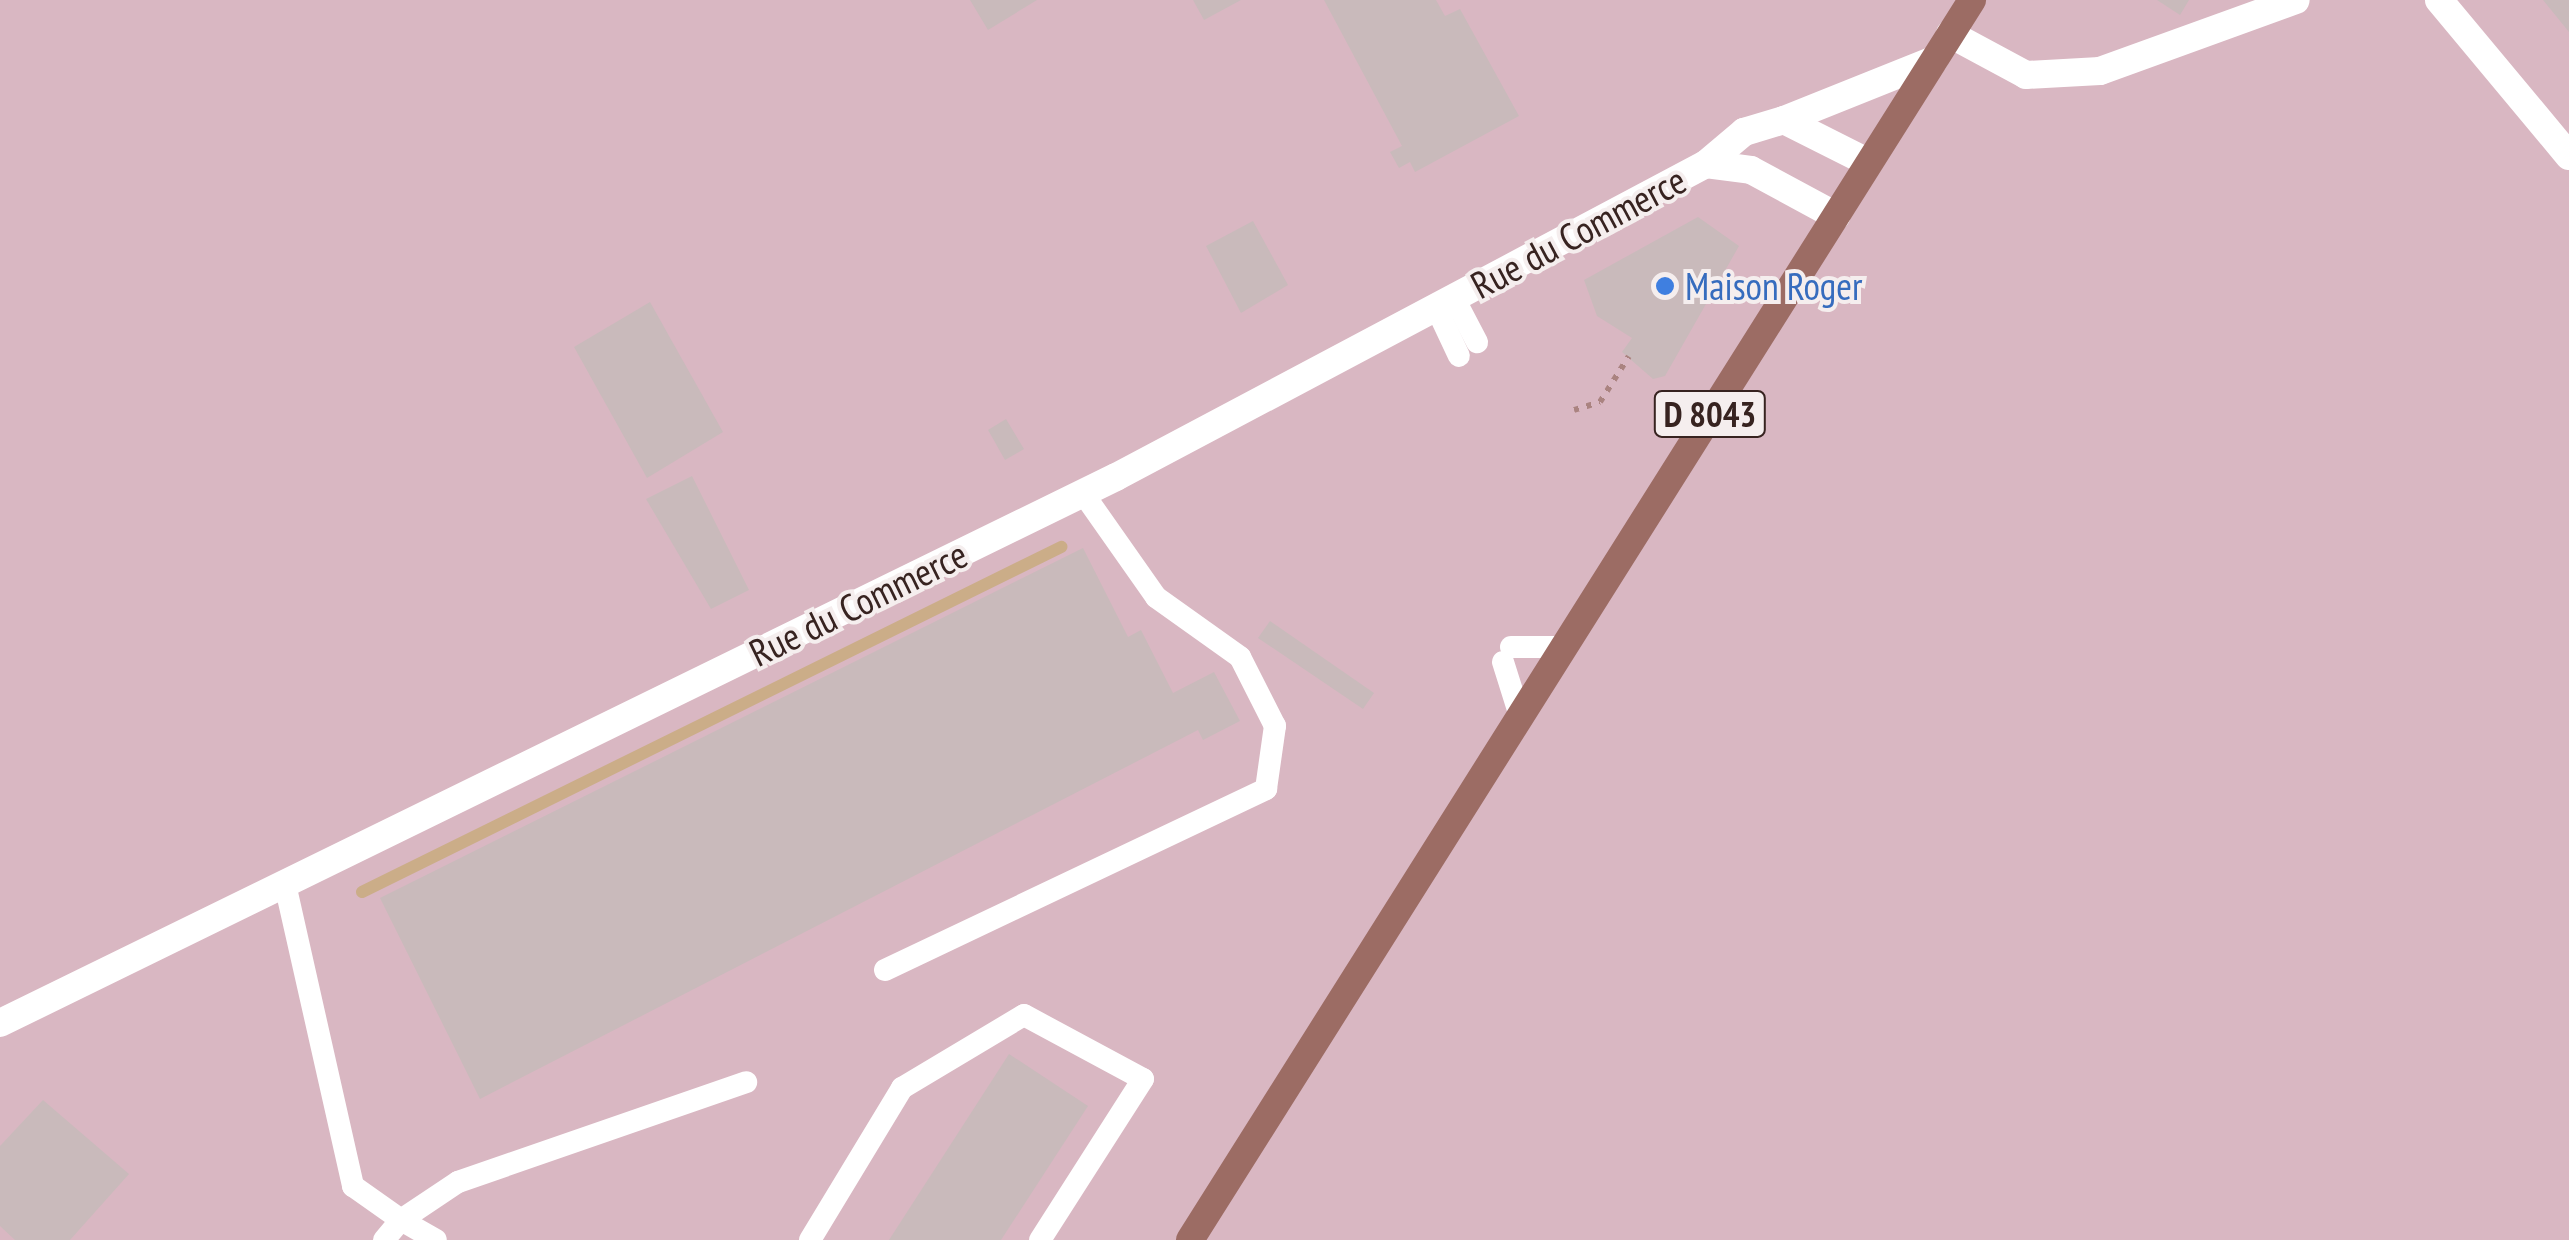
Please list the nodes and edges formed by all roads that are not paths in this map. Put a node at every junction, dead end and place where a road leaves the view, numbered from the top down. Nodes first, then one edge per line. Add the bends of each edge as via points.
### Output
1 (1972, 0) edge
2 (2296, 0) edge
3 (2439, 0) edge
4 (1950, 34) junction
5 (1934, 60) junction
6 (1784, 120) junction
7 (2569, 156) edge
8 (1869, 163) junction
9 (1706, 164) junction
10 (1836, 216) junction
11 (1445, 303) junction
12 (1468, 349) dead end
13 (1082, 493) junction
14 (1562, 647) junction
15 (1518, 713) junction
16 (285, 884) junction
17 (885, 970) dead end
18 (0, 1024) edge
19 (746, 1082) dead end
20 (402, 1220) junction
21 (384, 1240) edge
22 (436, 1240) edge
23 (810, 1240) edge
24 (1040, 1240) edge
25 (1190, 1240) edge

1 - 4 main road, D 8043
2 - 4 street via 2100,71 2026,75
3 - 7 street
4 - 5 main road, D 8043
5 - 6 street, Rue du Commerce
5 - 8 main road, D 8043
6 - 8 street
6 - 9 street, Rue du Commerce via 1744,132
8 - 10 main road, D 8043
9 - 10 street, Rue du Commerce via 1751,170
9 - 11 street, Rue du Commerce
10 - 14 main road, D 8043
11 - 12 lane
11 - 13 street, Rue du Commerce
13 - 16 street, Rue du Commerce
13 - 17 lane via 1156,597 1240,656 1275,726 1266,789
14 - 15 main road, D 8043
14 - 15 lane via 1507,654
15 - 25 main road, D 8043
16 - 18 street, Rue du Commerce
16 - 20 lane via 353,1186
19 - 20 lane via 458,1182
20 - 21 lane
20 - 22 lane
23 - 24 lane via 902,1088 1024,1015 1143,1079

